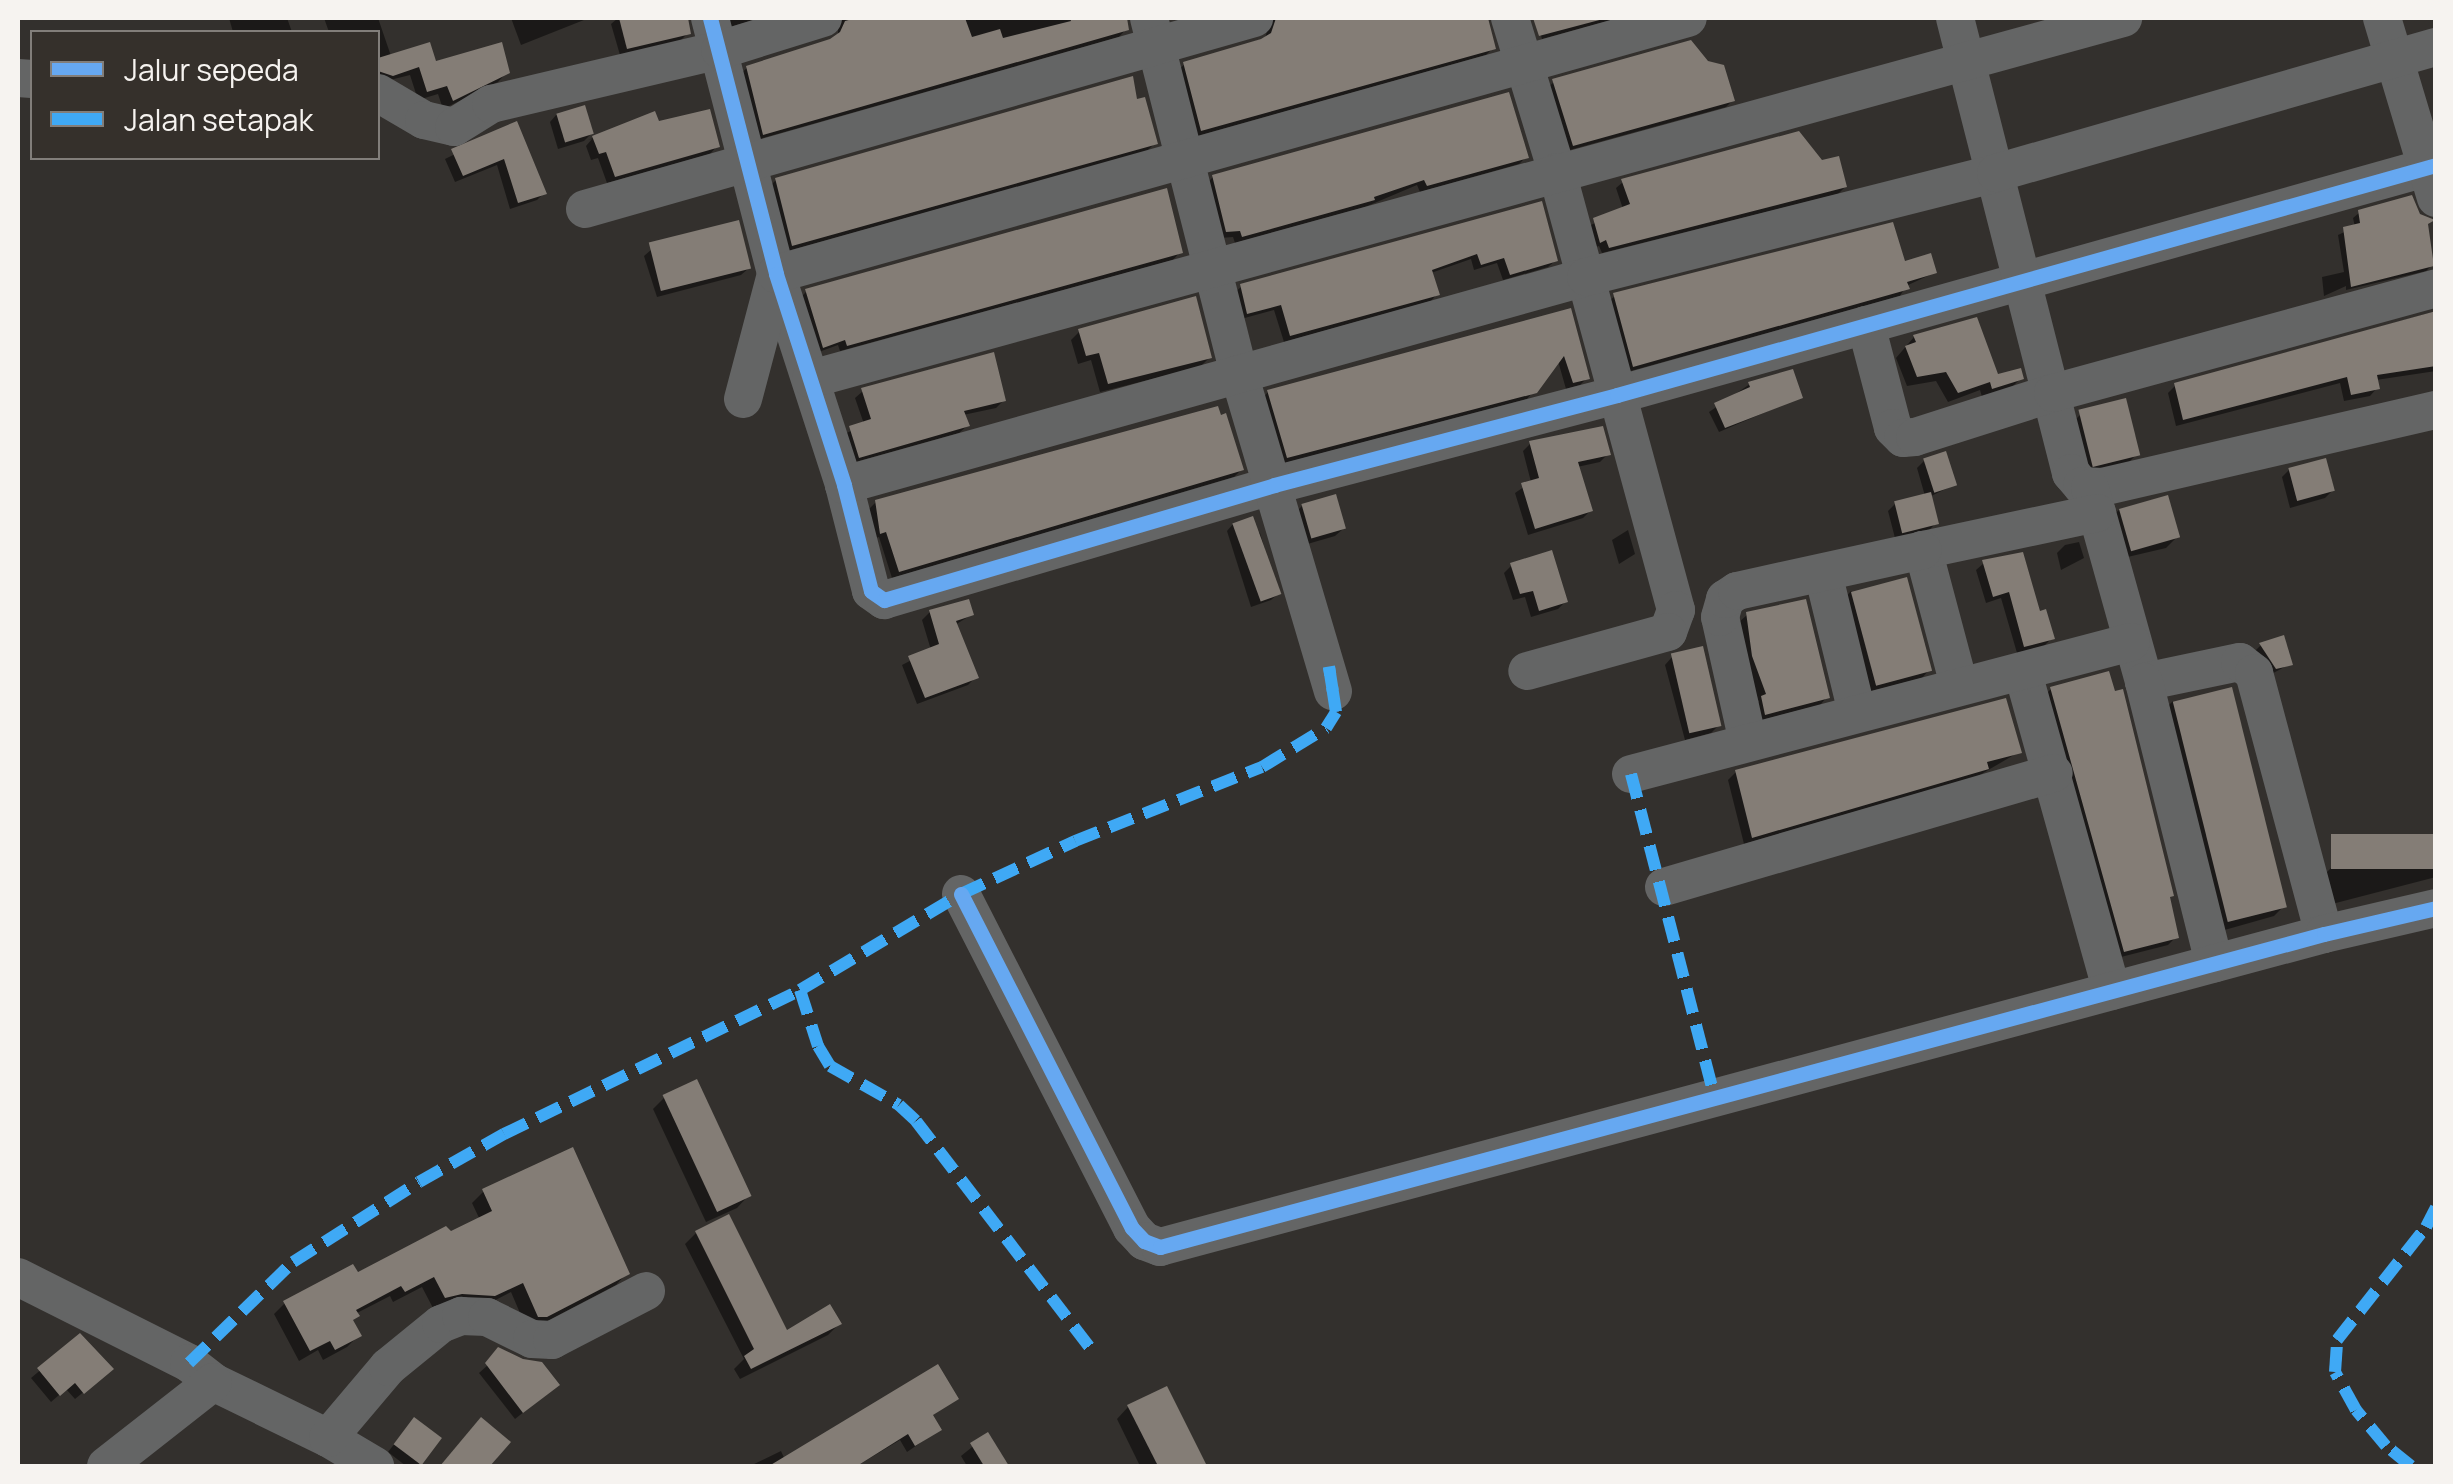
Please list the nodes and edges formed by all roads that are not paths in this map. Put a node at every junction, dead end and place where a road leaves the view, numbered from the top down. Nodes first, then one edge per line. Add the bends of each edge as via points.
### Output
1 (824, 18) edge
2 (1254, 18) edge
3 (1510, 18) edge
4 (1688, 18) edge
5 (1955, 18) edge
6 (2124, 18) edge
7 (2382, 18) edge
8 (1153, 32) edge
9 (715, 34) edge
10 (2436, 47) edge
11 (2395, 58) junction
12 (1964, 61) junction
13 (1522, 63) junction
14 (380, 94) edge
15 (1186, 156) junction
16 (746, 160) junction
17 (1557, 172) junction
18 (1996, 173) junction
19 (2433, 177) edge
20 (585, 209) dead end
21 (1215, 267) junction
22 (776, 274) junction
23 (1586, 277) junction
24 (2024, 280) junction
25 (2436, 288) edge
26 (1866, 325) junction
27 (1238, 374) junction
28 (812, 380) junction
29 (2053, 393) junction
30 (1617, 395) junction
31 (743, 400) dead end
32 (2436, 410) edge
33 (844, 484) junction
34 (1274, 485) junction
35 (2093, 501) junction
36 (1923, 550) junction
37 (1823, 573) junction
38 (2131, 642) junction
39 (1527, 671) dead end
40 (2024, 673) junction
41 (2144, 682) junction
42 (1959, 685) junction
43 (1334, 691) dead end
44 (1856, 712) junction
45 (1748, 742) junction
46 (2054, 773) junction
47 (1631, 774) dead end
48 (1664, 887) dead end
49 (961, 894) dead end
50 (2436, 908) edge
51 (2324, 934) junction
52 (2214, 963) junction
53 (2112, 991) junction
54 (18, 1277) edge
55 (646, 1291) dead end
56 (213, 1382) junction
57 (328, 1438) junction
58 (106, 1466) edge
59 (375, 1466) edge

1 - 9 street
2 - 8 street
3 - 13 street
4 - 13 street
5 - 12 street
6 - 12 street
7 - 11 street
8 - 15 street
8 - 16 street
9 - 14 street via 491,104 454,126 424,120
9 - 16 street
10 - 11 street
11 - 18 street
11 - 19 street
12 - 17 street
12 - 18 street
13 - 15 street
13 - 17 street
15 - 21 street
15 - 22 street
16 - 20 street
16 - 22 street
17 - 21 street
17 - 23 street
18 - 23 street
18 - 24 street
19 - 24 street
21 - 27 street
21 - 28 street
22 - 28 street
22 - 31 street
23 - 27 street
23 - 30 street
24 - 26 street
24 - 29 street
25 - 29 street
26 - 29 street via 1893,428 1904,438
26 - 30 street
27 - 33 street
27 - 34 street
28 - 33 street
29 - 35 street via 2071,473
30 - 34 street
30 - 39 street via 1674,621 1668,632
32 - 35 street
33 - 34 street via 871,591 884,600
34 - 43 street
35 - 36 street
35 - 38 street
36 - 37 street
36 - 42 street
37 - 44 street
37 - 45 street via 1737,591 1722,605
38 - 40 street
38 - 41 street
40 - 42 street
40 - 46 street
41 - 51 street via 2248,664
41 - 52 street
42 - 44 street
44 - 45 street
45 - 47 street
46 - 48 street
46 - 53 street
49 - 53 street via 1132,1228 1160,1247
50 - 51 street
51 - 52 street
52 - 53 street
54 - 56 street
55 - 57 street via 552,1340 532,1339 486,1317 441,1324 388,1368
56 - 57 street
56 - 58 street
57 - 59 street

